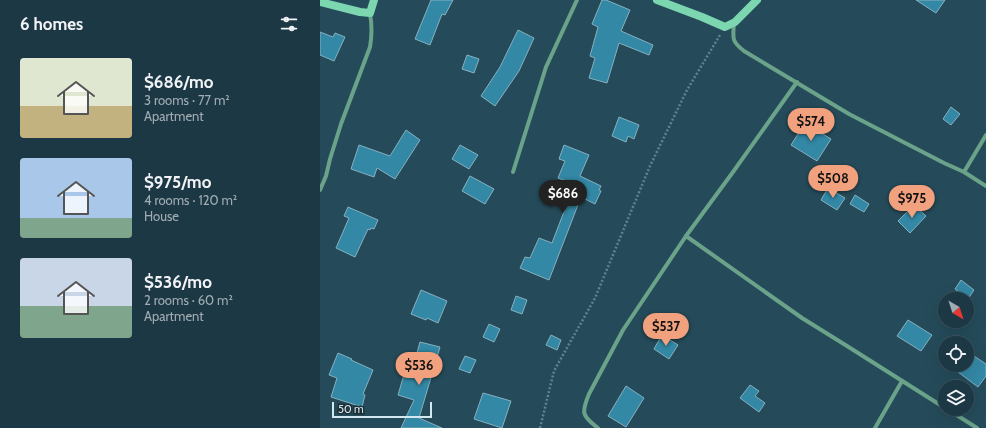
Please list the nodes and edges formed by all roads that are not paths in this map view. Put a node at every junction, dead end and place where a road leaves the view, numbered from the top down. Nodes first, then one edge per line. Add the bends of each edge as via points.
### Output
1 (374, 0) edge
2 (577, 0) edge
3 (657, 0) edge
4 (757, 0) edge
5 (320, 2) edge
6 (370, 13) junction
7 (734, 22) junction
8 (796, 82) junction
9 (986, 135) edge
10 (513, 172) dead end
11 (964, 172) junction
12 (986, 186) edge
13 (320, 190) edge
14 (686, 236) junction
15 (902, 381) junction
16 (938, 403) edge
17 (958, 416) edge
18 (598, 428) edge
19 (875, 428) edge
20 (977, 428) edge

1 - 6 main road
2 - 10 street via 546,67
3 - 7 main road via 725,28
4 - 7 main road
5 - 6 main road
6 - 13 street via 370,47 340,124
7 - 8 street via 733,38 741,49
8 - 11 street via 849,114
8 - 14 street
9 - 11 street
11 - 12 street
14 - 15 street via 802,318
14 - 18 street via 623,330 589,394 584,416
15 - 16 street
15 - 19 street
17 - 20 street

